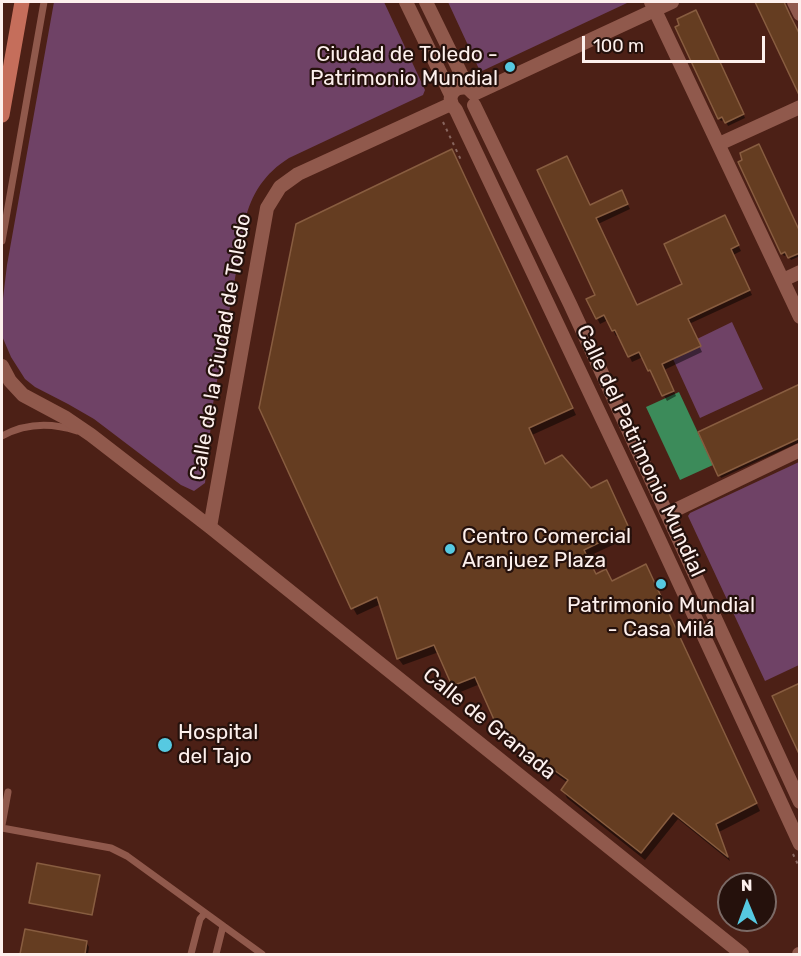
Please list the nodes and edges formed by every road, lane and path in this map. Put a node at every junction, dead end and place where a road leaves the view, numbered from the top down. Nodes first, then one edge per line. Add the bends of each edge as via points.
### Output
1 (21, 2) edge
2 (44, 2) edge
3 (406, 2) edge
4 (426, 2) edge
5 (672, 2) edge
6 (794, 2) edge
7 (653, 5) edge
8 (800, 14) edge
9 (472, 96) junction
10 (453, 103) junction
11 (800, 107) edge
12 (2, 115) edge
13 (436, 122) dead end
14 (719, 144) junction
15 (461, 160) dead end
16 (2, 242) edge
17 (800, 272) edge
18 (783, 280) junction
19 (800, 316) edge
20 (2, 366) edge
21 (91, 435) junction
22 (2, 436) edge
23 (800, 450) edge
24 (666, 514) junction
25 (210, 527) junction
26 (8, 792) dead end
27 (800, 802) edge
28 (2, 827) edge
29 (800, 844) edge
30 (205, 913) junction
31 (223, 926) junction
32 (192, 954) edge
33 (216, 954) edge
34 (262, 954) edge
35 (742, 954) edge

1 - 12 main road
2 - 16 lane
3 - 10 street, Calle del Patrimonio Mundial
4 - 9 street, Calle del Patrimonio Mundial
5 - 7 street
6 - 8 street
7 - 9 street
7 - 14 street
9 - 10 street via 468,110 460,111
9 - 10 street via 460,87
9 - 24 street, Calle del Patrimonio Mundial
10 - 25 street, Calle de la Ciudad de Toledo via 298,174 280,187 267,208
10 - 29 street, Calle del Patrimonio Mundial
11 - 14 street
13 - 15 path via 442,120
14 - 18 street
17 - 18 street
18 - 19 street
20 - 21 street, Calle de Granada via 23,395
21 - 22 lane via 45,424
21 - 25 street, Calle de Granada
23 - 24 street
24 - 27 street, Calle del Patrimonio Mundial
25 - 35 street, Calle de Granada
26 - 28 lane
28 - 30 lane via 111,848
30 - 31 lane
30 - 32 lane
31 - 33 lane
31 - 34 lane

